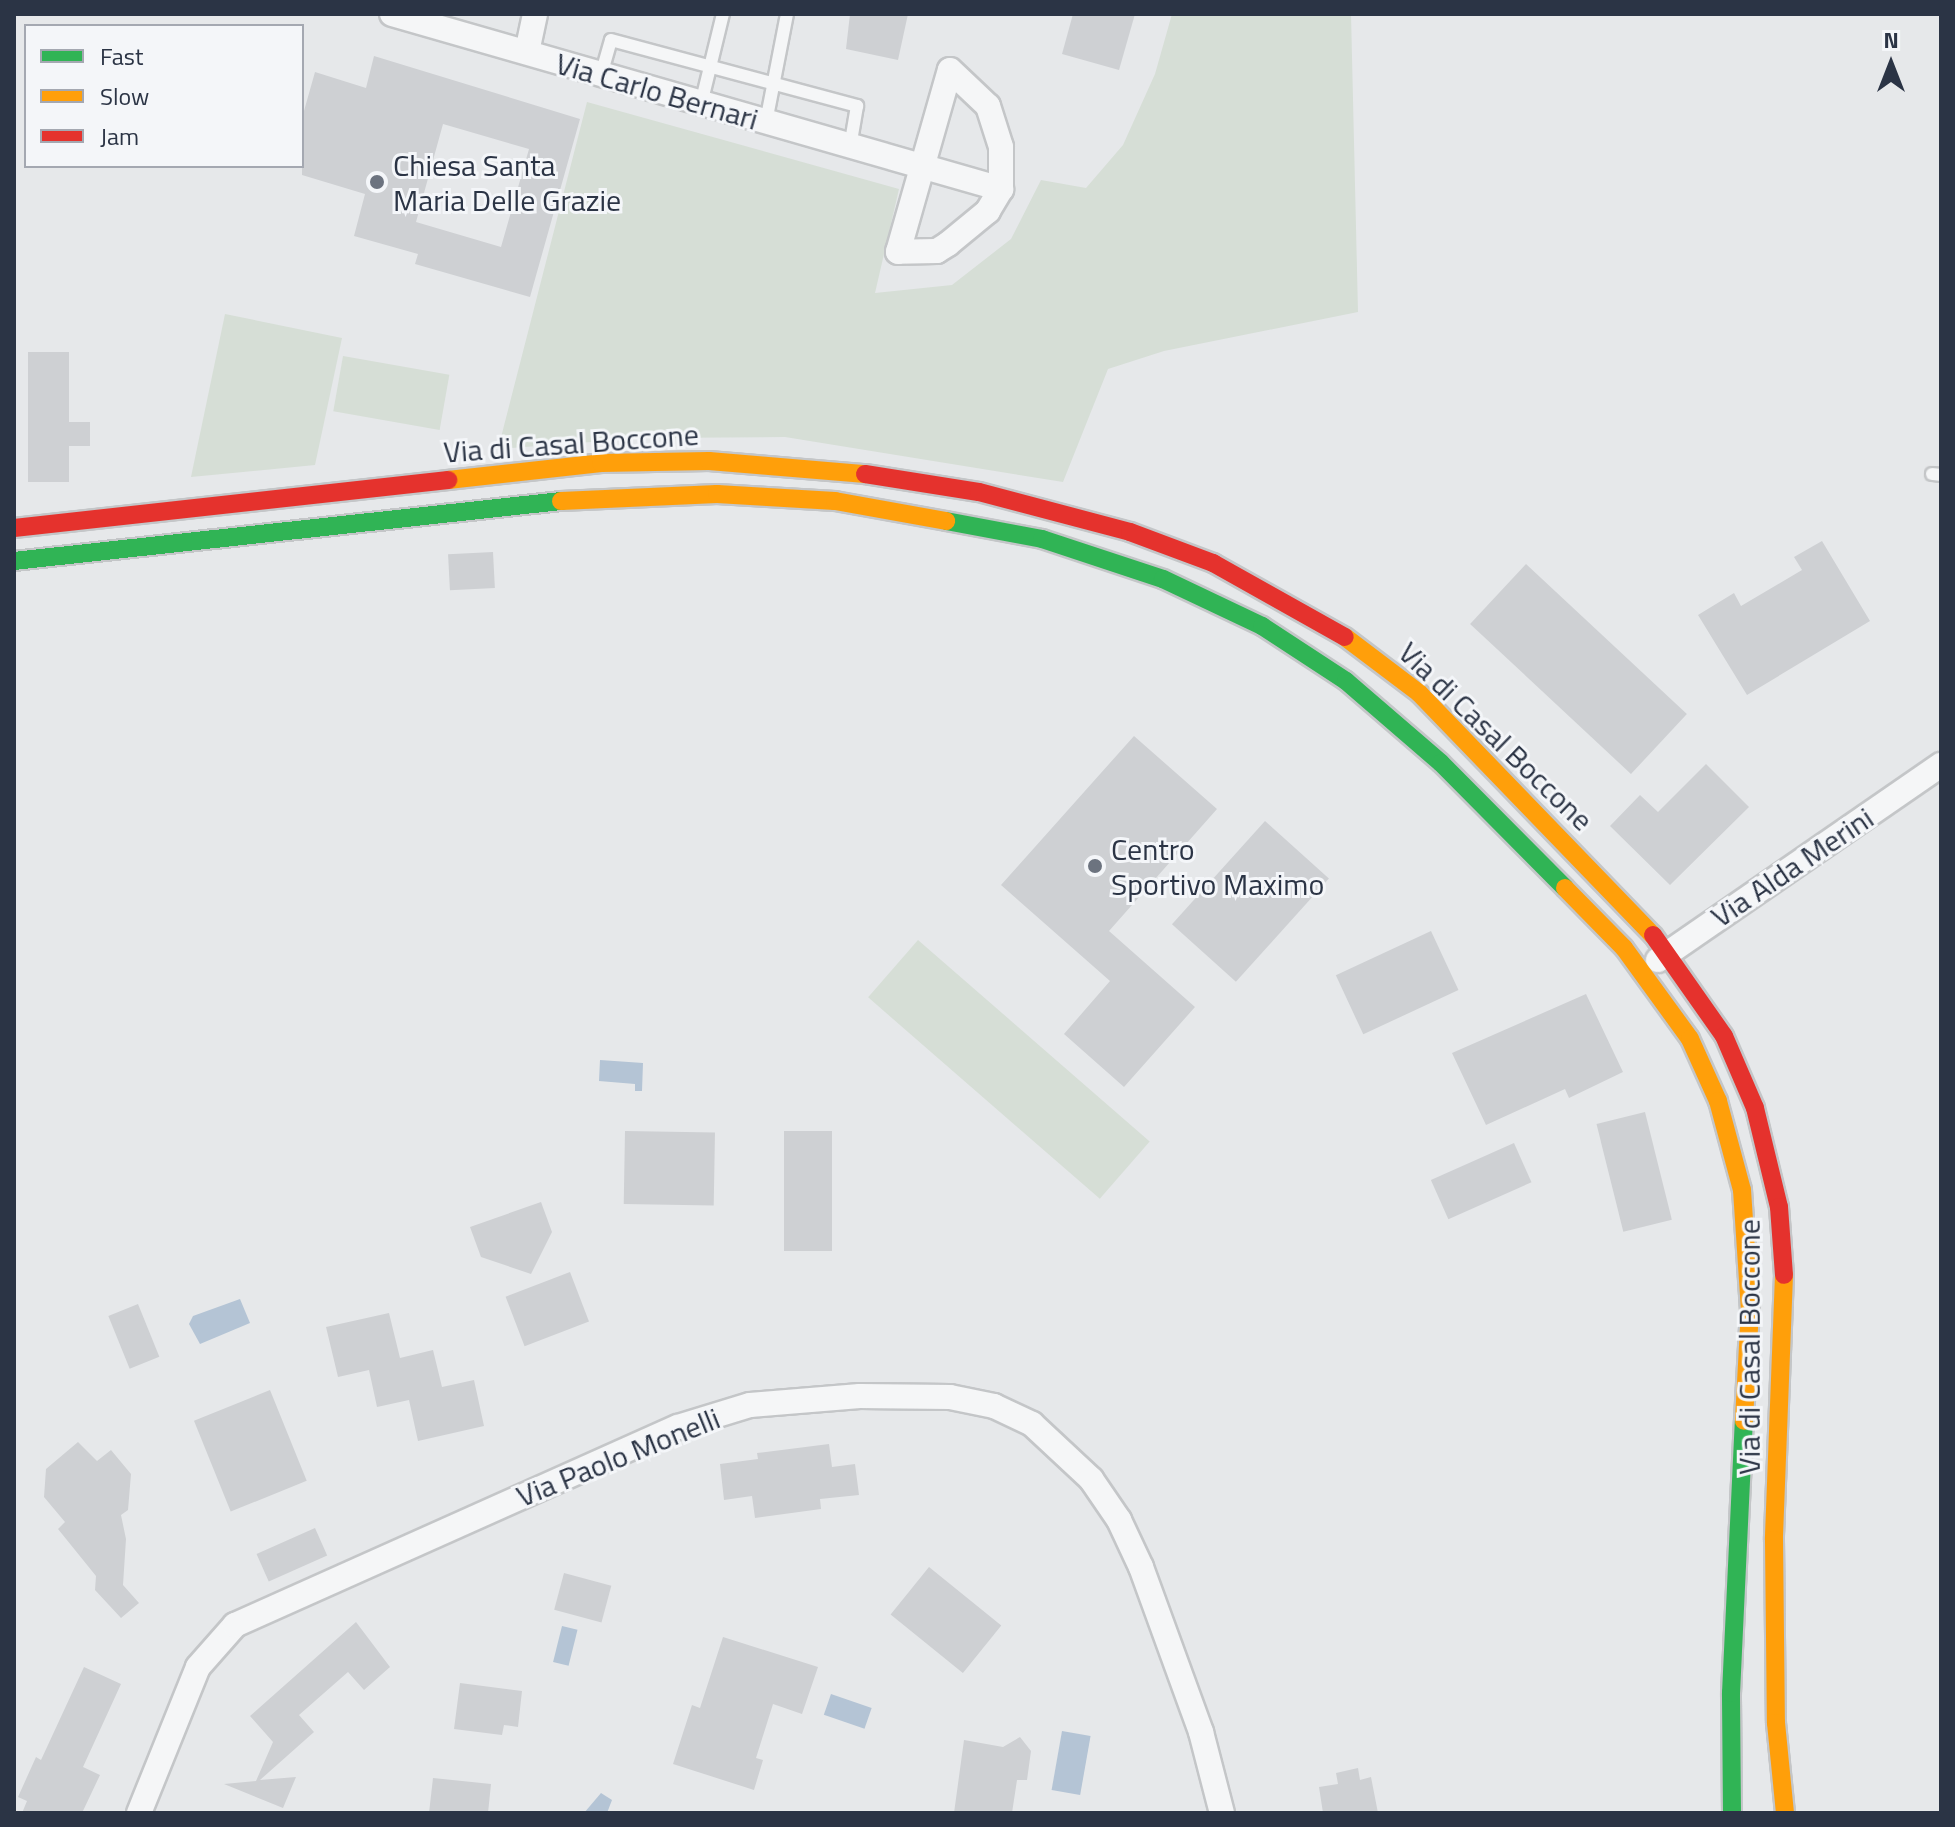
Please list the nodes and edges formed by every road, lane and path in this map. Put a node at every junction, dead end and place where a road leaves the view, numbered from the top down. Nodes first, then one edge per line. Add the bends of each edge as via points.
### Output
1 (392, 14) edge
2 (535, 14) edge
3 (723, 14) edge
4 (787, 14) edge
5 (527, 52) junction
6 (711, 66) junction
7 (601, 75) junction
8 (775, 84) junction
9 (701, 104) junction
10 (766, 122) junction
11 (850, 147) junction
12 (922, 167) junction
13 (1001, 189) junction
14 (14, 528) edge
15 (14, 561) edge
16 (1941, 765) edge
17 (1669, 953) junction
18 (1643, 971) junction
19 (139, 1813) edge
20 (1222, 1813) edge
21 (1732, 1813) edge
22 (1785, 1813) edge

1 - 5 street, Via Carlo Bernari
2 - 5 street
3 - 6 lane
4 - 8 lane
5 - 7 street, Via Carlo Bernari
6 - 7 lane via 611,40
6 - 8 lane
6 - 9 lane
7 - 9 street, Via Carlo Bernari
8 - 10 lane
8 - 11 lane via 857,106
9 - 10 street, Via Carlo Bernari
10 - 11 street, Via Carlo Bernari
11 - 12 street, Via Carlo Bernari
12 - 13 street, Via Carlo Bernari
12 - 13 street via 898,252 937,251 988,211
12 - 13 street via 950,70 988,106 1001,147
14 - 17 street, Via di Casal Boccone via 558,466 662,461 889,475 1073,514 1213,563 1354,642 1419,693 1498,770
15 - 18 street, Via di Casal Boccone via 455,512 670,495 835,501 1042,539 1194,592 1262,626 1346,681 1441,763
16 - 17 street, Via Alda Merini
17 - 18 street, Via Alda Merini
17 - 22 street, Via di Casal Boccone via 1709,1009 1738,1065 1763,1133 1779,1207 1784,1278 1776,1723
18 - 21 street, Via di Casal Boccone via 1690,1039 1709,1081 1737,1163 1746,1219 1750,1309 1731,1693
19 - 20 street, Via Paolo Monelli via 198,1667 235,1625 678,1427 750,1405 860,1396 950,1397 994,1406 1032,1424 1091,1479 1119,1520 1141,1567 1201,1732

